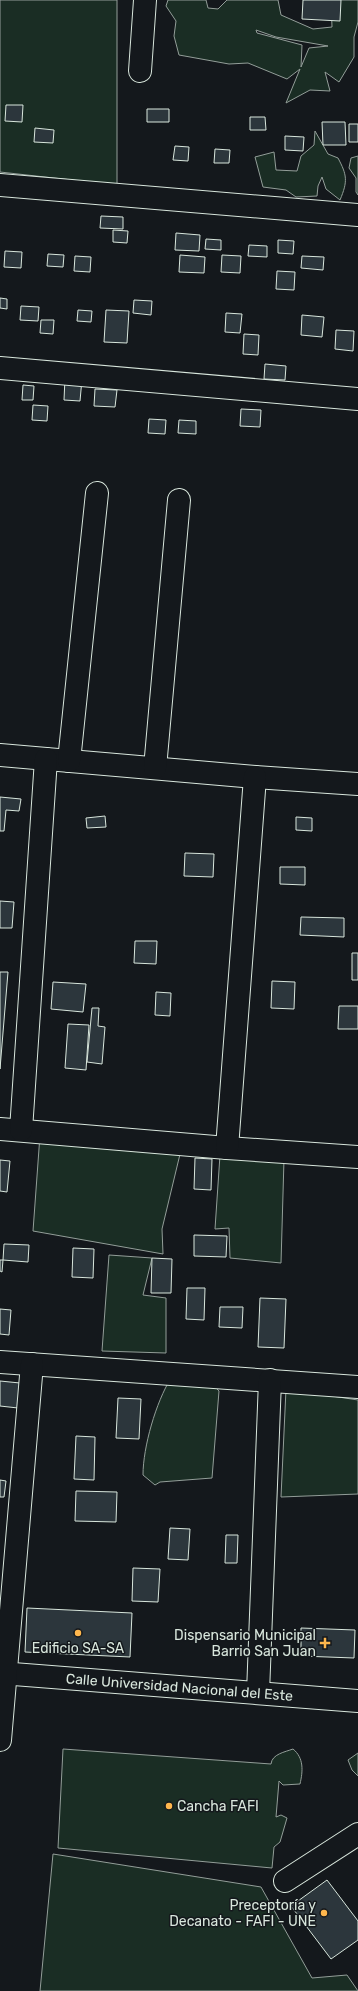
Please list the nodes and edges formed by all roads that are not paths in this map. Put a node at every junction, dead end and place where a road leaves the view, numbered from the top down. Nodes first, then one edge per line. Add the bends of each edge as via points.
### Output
1 (145, 0) edge
2 (140, 71) dead end
3 (0, 184) edge
4 (358, 215) edge
5 (0, 368) edge
6 (358, 399) edge
7 (97, 494) dead end
8 (178, 500) dead end
9 (0, 755) edge
10 (46, 759) junction
11 (70, 761) junction
12 (155, 768) junction
13 (255, 777) junction
14 (358, 784) edge
15 (0, 1129) edge
16 (21, 1130) junction
17 (227, 1148) junction
18 (358, 1157) edge
19 (0, 1362) edge
20 (32, 1364) junction
21 (270, 1380) junction
22 (358, 1387) edge
23 (2, 1673) edge
24 (258, 1693) junction
25 (358, 1701) edge
26 (0, 1740) edge
27 (358, 1834) edge
28 (285, 1881) dead end

1 - 2 street
3 - 4 street
5 - 6 street
7 - 11 street
8 - 12 street
9 - 10 street
10 - 11 street
10 - 16 street
11 - 12 street
12 - 13 street
13 - 14 street
13 - 17 street
15 - 16 street
16 - 17 street
17 - 18 street
19 - 20 street
20 - 21 street
20 - 23 street
21 - 22 street
21 - 24 street
23 - 24 street, Calle Universidad Nacional del Este
23 - 26 street
24 - 25 street, Calle Universidad Nacional del Este
27 - 28 street

